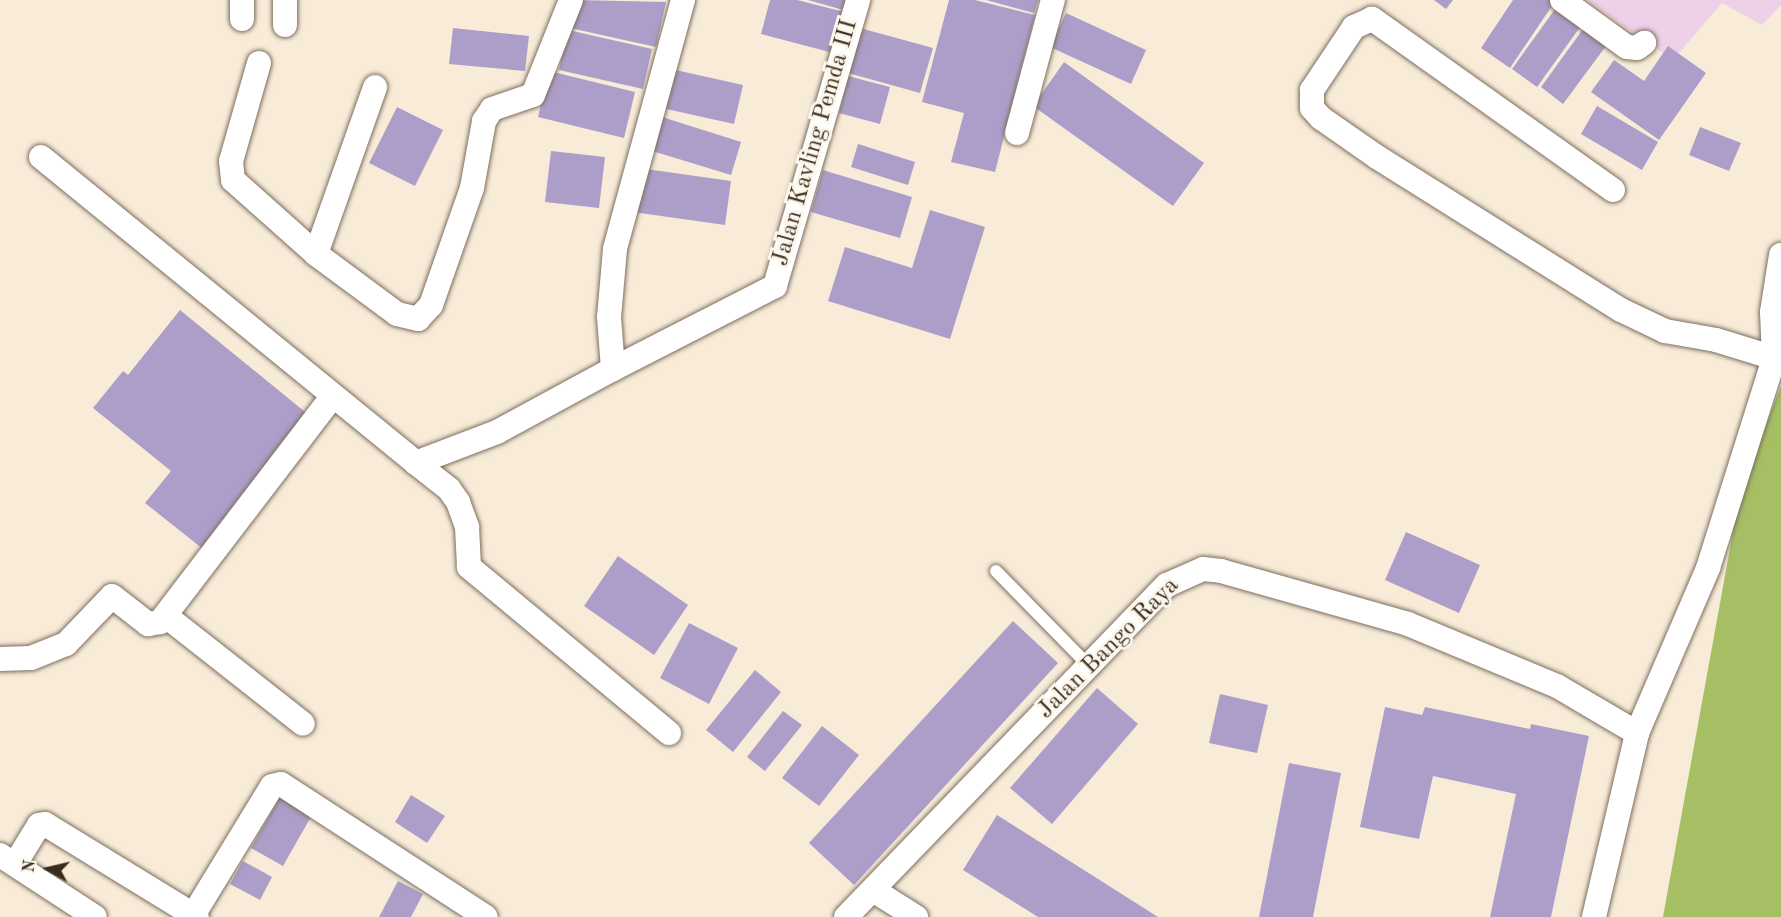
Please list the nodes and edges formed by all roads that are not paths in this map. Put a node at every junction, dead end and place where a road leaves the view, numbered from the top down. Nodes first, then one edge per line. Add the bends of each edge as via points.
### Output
1 (285, 0) edge
2 (571, 0) edge
3 (683, 0) edge
4 (858, 0) edge
5 (1053, 0) edge
6 (1562, 0) edge
7 (285, 25) dead end
8 (1644, 43) dead end
9 (259, 63) dead end
10 (375, 87) dead end
11 (1017, 133) dead end
12 (42, 157) dead end
13 (1613, 190) dead end
14 (316, 254) junction
15 (1781, 255) edge
16 (1778, 360) edge
17 (613, 369) junction
18 (332, 397) junction
19 (416, 463) junction
20 (996, 571) dead end
21 (166, 616) junction
22 (0, 659) edge
23 (1090, 667) junction
24 (303, 724) dead end
25 (669, 733) dead end
26 (1637, 733) junction
27 (7, 859) edge
28 (873, 890) junction
29 (194, 916) edge
30 (95, 917) edge
31 (486, 917) edge
32 (846, 917) edge
33 (916, 917) edge
34 (1594, 917) edge

1 - 7 street
2 - 14 street via 533,95 492,109 484,121 472,188 431,305 423,317 397,314
3 - 17 street via 615,249 609,317
4 - 17 street, Jalan Kavling Pemda III via 774,286
5 - 11 street
6 - 8 street via 1627,47 1637,48
9 - 14 street via 231,161 232,176
10 - 14 street
12 - 18 street
13 - 16 street via 1372,19 1354,27 1312,90 1312,108 1321,118 1377,158 1621,310 1665,331 1716,340
15 - 16 street via 1772,312
16 - 26 street via 1708,568
17 - 19 street via 497,432
18 - 19 street
18 - 21 street
19 - 25 street via 458,502 467,527 469,567
20 - 23 lane
21 - 22 street via 156,624 148,624 112,596 66,644 32,658
21 - 24 street
23 - 26 street, Jalan Bango Raya via 1167,585 1203,569 1221,571 1408,624 1557,686
23 - 28 street, Jalan Bango Raya
26 - 34 street
27 - 29 street via 39,825 45,824
27 - 30 street
28 - 32 street, Jalan Bango Raya
28 - 33 street
29 - 31 street via 272,786 281,784

